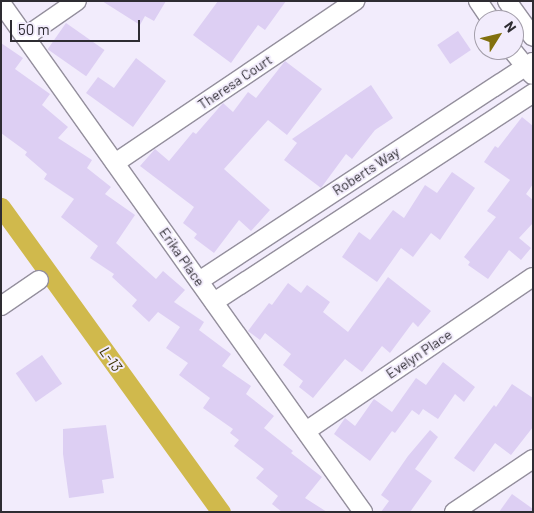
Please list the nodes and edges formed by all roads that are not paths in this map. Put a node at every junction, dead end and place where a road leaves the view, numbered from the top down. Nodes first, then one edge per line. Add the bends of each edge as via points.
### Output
1 (77, 1) edge
2 (355, 1) edge
3 (507, 1) edge
4 (1, 3) edge
5 (25, 37) junction
6 (533, 37) edge
7 (530, 68) edge
8 (533, 93) edge
9 (115, 163) junction
10 (533, 277) edge
11 (39, 280) dead end
12 (199, 281) junction
13 (214, 302) junction
14 (1, 306) edge
15 (306, 431) junction
16 (533, 459) edge
17 (363, 512) edge
18 (454, 512) edge

1 - 5 street
2 - 9 street, Theresa Court
3 - 6 street
4 - 5 street, Erika Place
5 - 9 street, Erika Place
7 - 12 street, Roberts Way
8 - 13 street, Roberts Way
9 - 12 street, Erika Place
10 - 15 street, Evelyn Place
11 - 14 street
12 - 13 street, Erika Place
13 - 15 street, Erika Place
15 - 17 street, Erika Place
16 - 18 street

